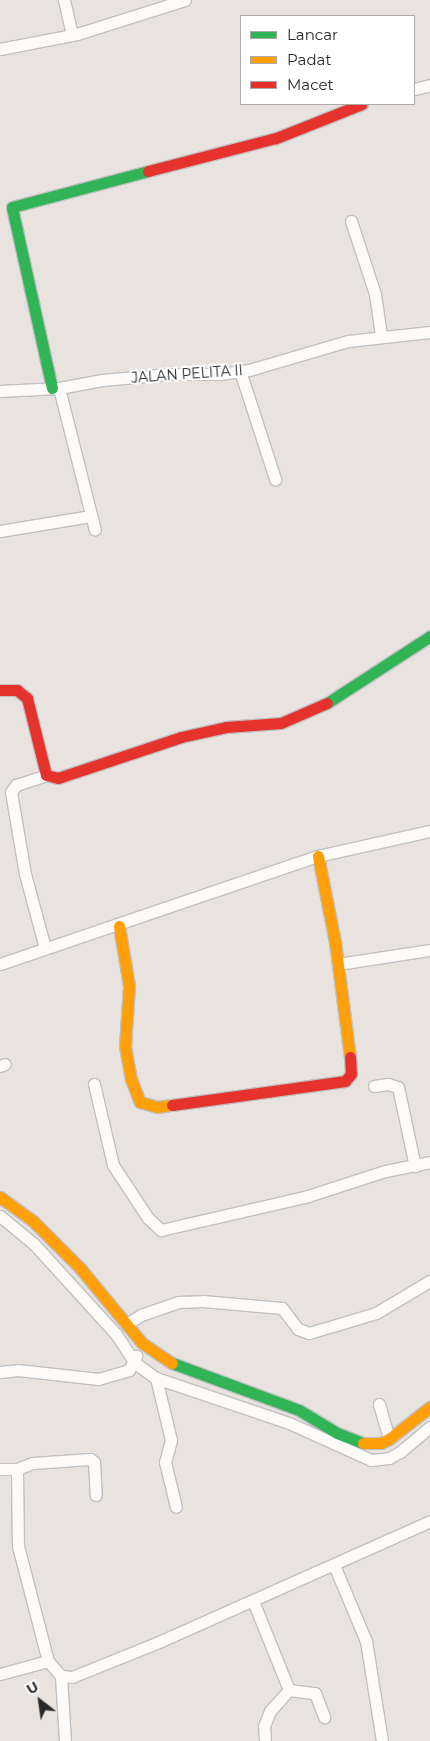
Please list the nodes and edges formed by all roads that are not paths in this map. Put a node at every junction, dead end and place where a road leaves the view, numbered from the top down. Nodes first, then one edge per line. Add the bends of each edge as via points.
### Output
1 (64, 0) edge
2 (185, 0) edge
3 (72, 35) junction
4 (0, 49) edge
5 (430, 85) edge
6 (415, 89) edge
7 (359, 105) edge
8 (6, 208) edge
9 (351, 221) dead end
10 (430, 332) edge
11 (381, 335) junction
12 (240, 371) junction
13 (55, 388) junction
14 (0, 391) edge
15 (275, 479) dead end
16 (91, 516) junction
17 (95, 530) dead end
18 (0, 531) edge
19 (430, 636) edge
20 (0, 690) edge
21 (46, 775) junction
22 (0, 787) edge
23 (12, 787) junction
24 (430, 831) edge
25 (318, 856) junction
26 (119, 926) junction
27 (45, 948) junction
28 (430, 950) edge
29 (0, 964) edge
30 (338, 964) junction
31 (94, 1084) dead end
32 (374, 1086) dead end
33 (430, 1162) edge
34 (415, 1166) junction
35 (0, 1196) edge
36 (1, 1218) edge
37 (430, 1281) edge
38 (128, 1323) junction
39 (141, 1344) junction
40 (135, 1360) junction
41 (0, 1372) edge
42 (156, 1378) junction
43 (379, 1404) dead end
44 (430, 1407) edge
45 (430, 1427) edge
46 (383, 1449) junction
47 (0, 1469) edge
48 (17, 1469) junction
49 (96, 1495) dead end
50 (176, 1508) dead end
51 (430, 1522) edge
52 (334, 1565) junction
53 (252, 1601) junction
54 (48, 1662) junction
55 (0, 1674) edge
56 (61, 1676) junction
57 (289, 1690) junction
58 (324, 1717) dead end
59 (265, 1738) dead end
60 (65, 1741) edge
61 (382, 1741) edge

1 - 3 street
2 - 3 street
3 - 4 street
5 - 6 street
7 - 8 street via 276,138
8 - 13 street
9 - 11 street via 375,294
10 - 11 street, JALAN PELITA II
11 - 12 street, JALAN PELITA II
12 - 13 street, JALAN PELITA II via 102,380
12 - 15 street
13 - 14 street, JALAN PELITA II
13 - 16 street
16 - 17 street
16 - 18 street
19 - 21 street via 338,697 282,723 226,726 181,737 58,778
20 - 21 street via 17,690 27,698
21 - 23 street
22 - 23 street
23 - 27 street via 25,874
24 - 25 street
25 - 26 street
25 - 30 street
26 - 27 street
26 - 30 street via 128,968 124,1046 140,1102 157,1107 348,1079 351,1067
27 - 29 street
28 - 30 street
31 - 34 street via 113,1165 148,1218 161,1230 308,1196 385,1171
32 - 34 street via 388,1084 398,1087
33 - 34 street
35 - 38 street via 33,1220
36 - 40 street via 34,1244 116,1334
37 - 38 street via 376,1313 309,1333 298,1329 282,1308 203,1301 178,1302
38 - 39 street
39 - 40 street
39 - 46 street via 168,1362 299,1410 342,1435
40 - 41 street via 129,1370 98,1379 18,1370
40 - 42 street
42 - 46 street via 289,1423 364,1458
42 - 50 street via 171,1440 166,1462
43 - 46 street
44 - 46 street
45 - 46 street via 400,1452
47 - 48 street
48 - 49 street via 34,1464 90,1459 94,1462
48 - 54 street via 18,1546
51 - 52 street
52 - 53 street
52 - 61 street via 366,1641
53 - 56 street via 72,1677
53 - 57 street
54 - 55 street
54 - 56 street
56 - 60 street
57 - 58 street via 315,1693
57 - 59 street via 270,1711 264,1726

